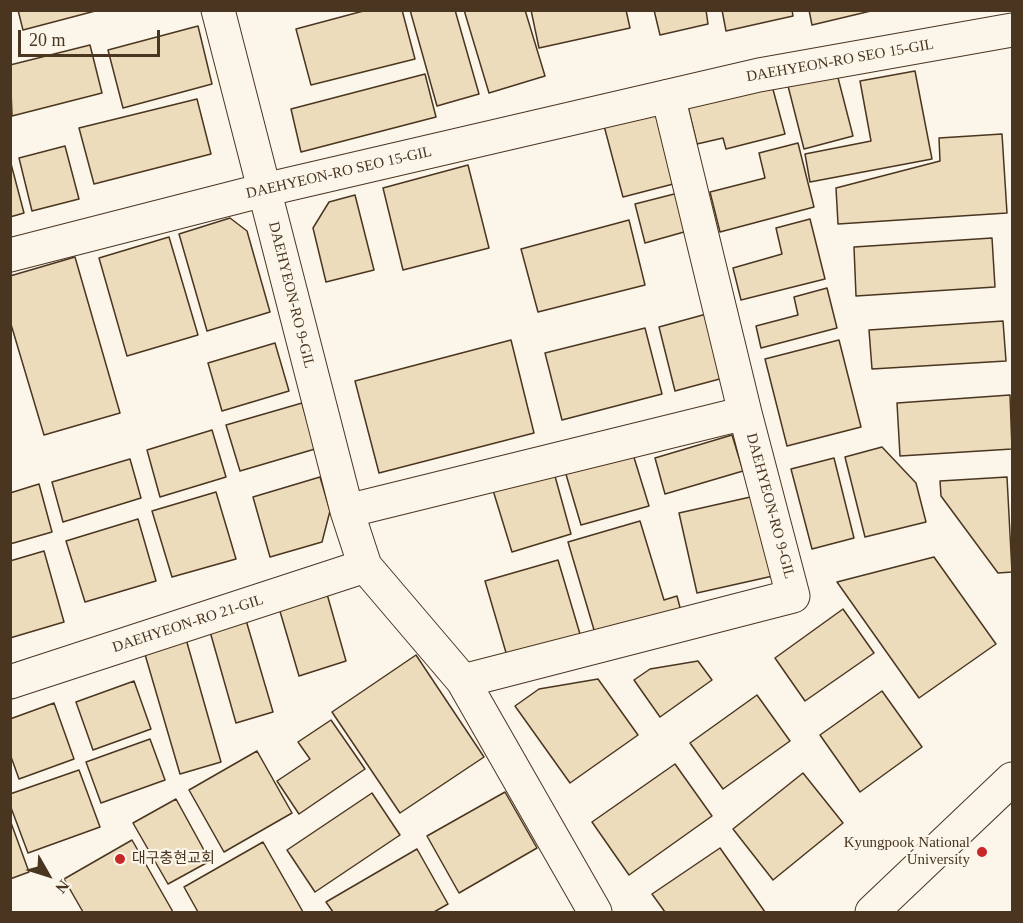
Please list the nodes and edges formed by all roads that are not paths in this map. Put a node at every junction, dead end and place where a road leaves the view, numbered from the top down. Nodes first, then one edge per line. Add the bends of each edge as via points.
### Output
1 (218, 10) edge
2 (1012, 30) edge
3 (668, 96) junction
4 (264, 190) junction
5 (10, 255) edge
6 (745, 413) junction
7 (346, 510) junction
8 (365, 566) junction
9 (463, 681) junction
10 (10, 682) edge
11 (1012, 779) edge
12 (586, 909) edge
13 (872, 912) edge

1 - 4 street, DAEHYEON-RO 9-GIL
2 - 3 street, DAEHYEON-RO SEO 15-GIL via 759,75
3 - 4 street, DAEHYEON-RO SEO 15-GIL
3 - 6 street
4 - 5 street, DAEHYEON-RO SEO 15-GIL
4 - 7 street, DAEHYEON-RO 9-GIL
6 - 7 street, DAEHYEON-RO 9-GIL
6 - 9 street, DAEHYEON-RO 9-GIL via 794,596
7 - 8 street, DAEHYEON-RO 9-GIL
8 - 9 street, DAEHYEON-RO 9-GIL
8 - 10 street, DAEHYEON-RO 21-GIL
9 - 12 street, DAEHYEON-RO 9-GIL
11 - 13 street

